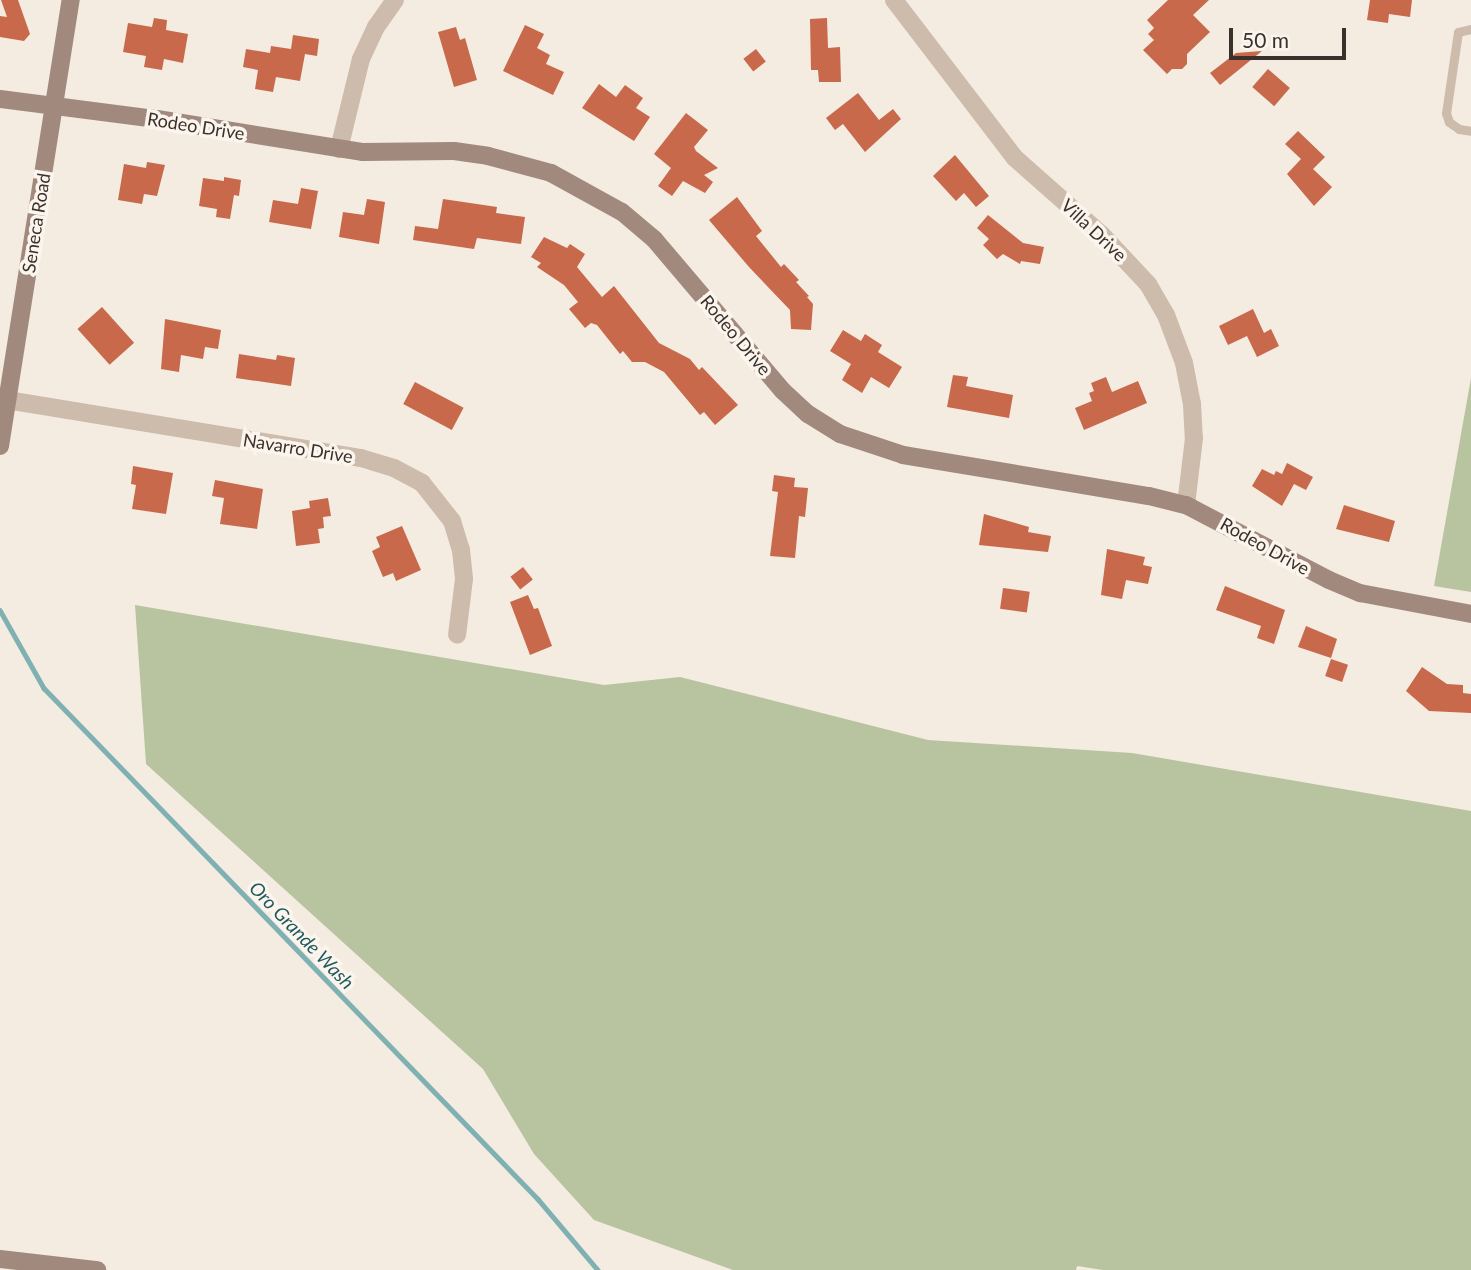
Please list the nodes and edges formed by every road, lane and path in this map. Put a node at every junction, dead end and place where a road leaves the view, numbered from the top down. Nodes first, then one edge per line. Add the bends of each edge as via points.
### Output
1 (71, 0) edge
2 (395, 0) edge
3 (894, 0) edge
4 (1470, 28) edge
5 (0, 99) edge
6 (54, 108) junction
7 (1471, 131) edge
8 (339, 149) junction
9 (4, 411) edge
10 (0, 446) edge
11 (1185, 505) junction
12 (1471, 614) edge
13 (457, 635) dead end
14 (0, 1259) edge
15 (43, 1266) edge
16 (97, 1270) edge

1 - 6 street, Seneca Road
2 - 8 street via 361,59
3 - 11 street, Villa Drive via 1015,158 1101,234 1148,284 1166,315 1184,363 1192,404 1194,438
4 - 7 lane via 1458,32 1446,113 1459,129
5 - 6 street, Rodeo Drive
6 - 8 street, Rodeo Drive via 157,119
6 - 9 street, Seneca Road
8 - 11 street, Rodeo Drive via 488,156 551,173 587,191 654,239 783,391 840,434 877,449
9 - 10 street, Seneca Road
9 - 13 street, Navarro Drive via 361,458 394,468 422,483 453,521 464,579
11 - 12 street, Rodeo Drive via 1360,593
14 - 15 street
15 - 16 street

